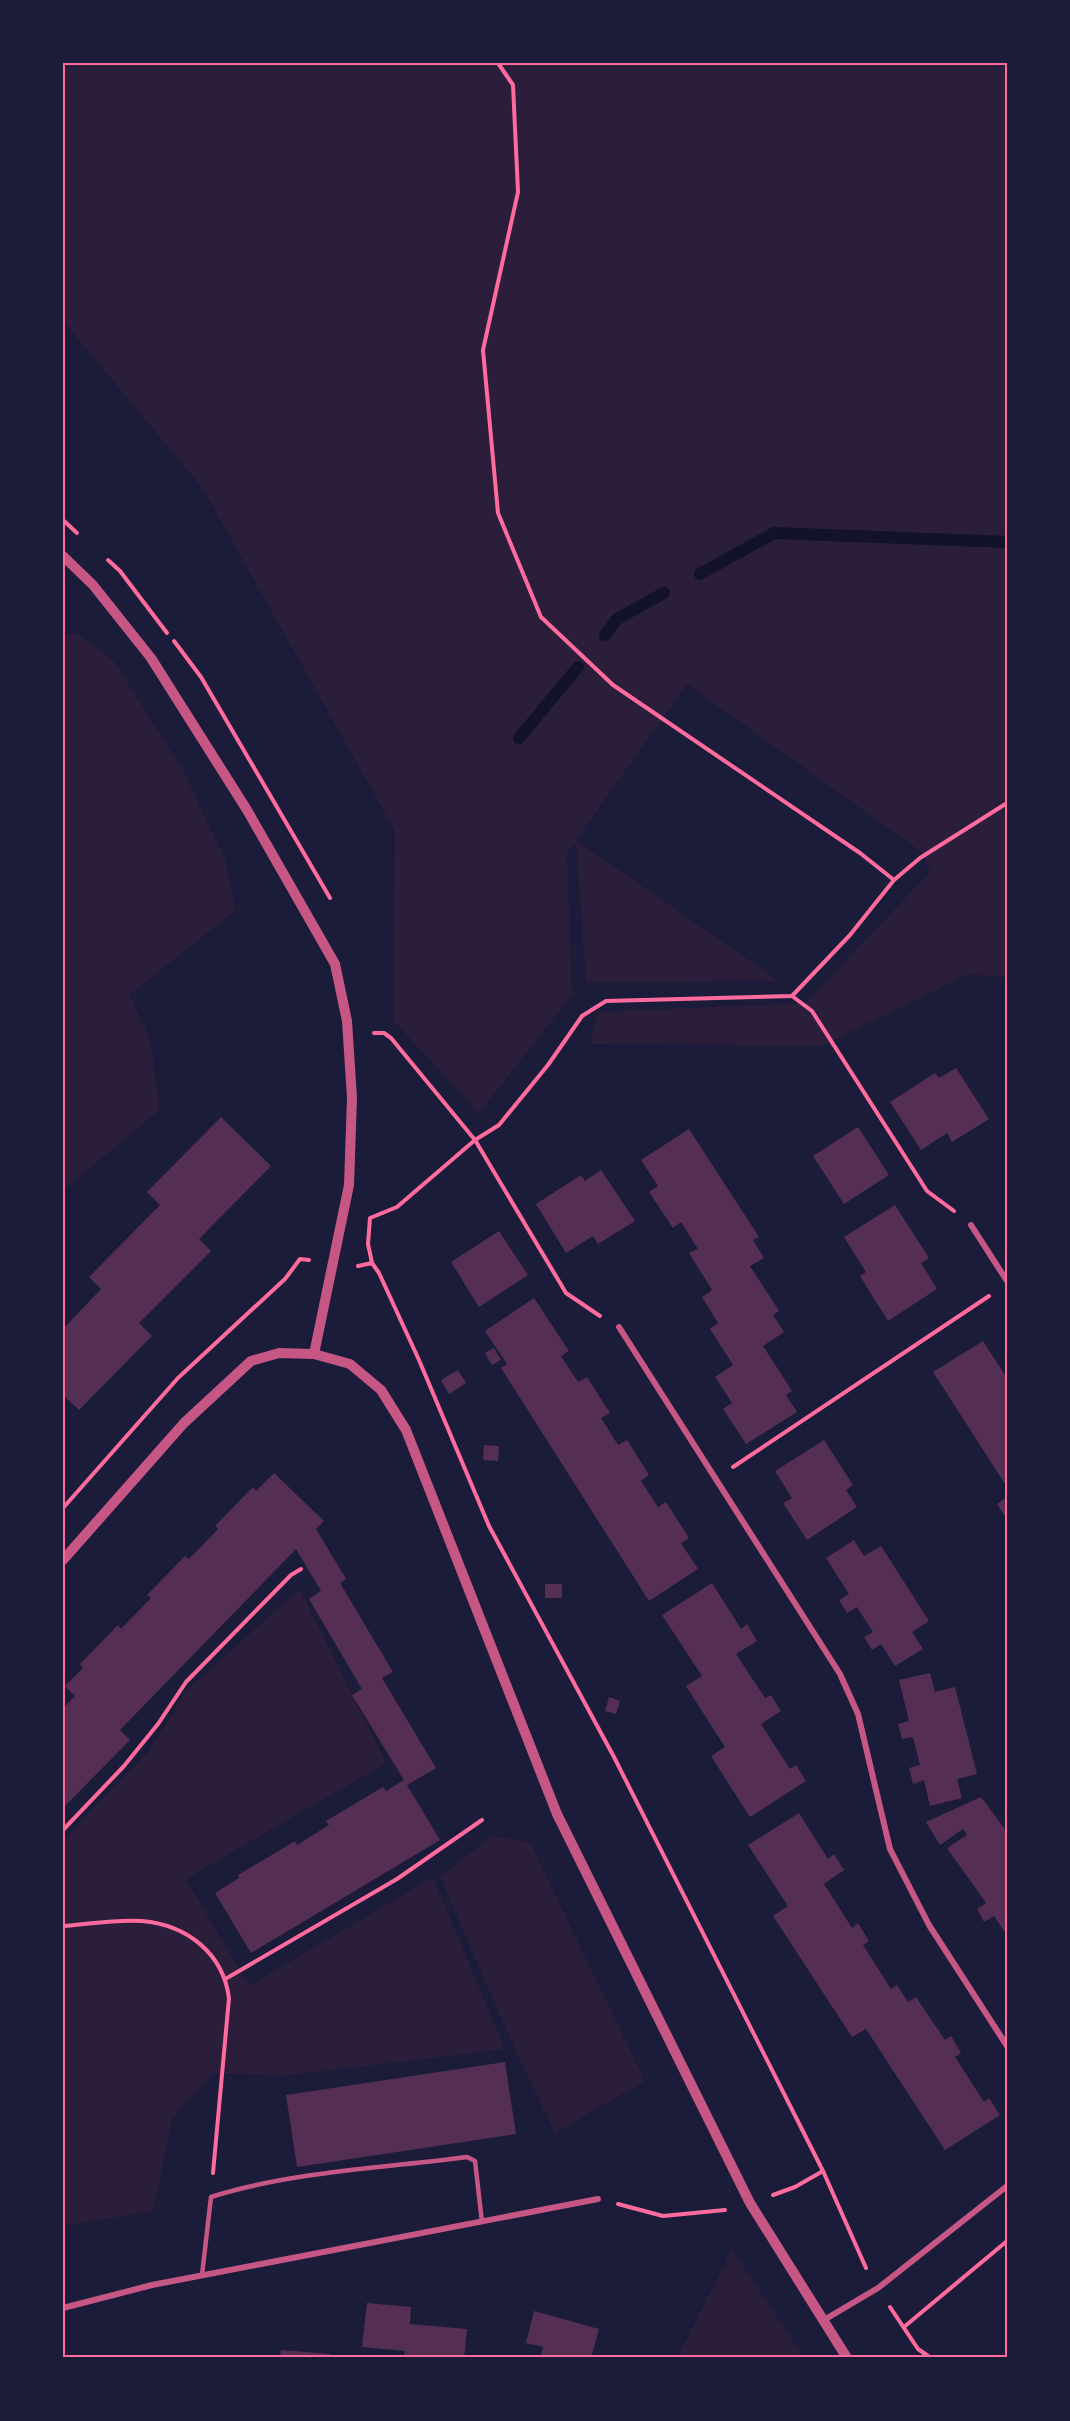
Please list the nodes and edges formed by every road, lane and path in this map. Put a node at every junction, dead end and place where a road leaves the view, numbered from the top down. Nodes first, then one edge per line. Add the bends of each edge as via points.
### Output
1 (498, 63) edge
2 (63, 556) edge
3 (1007, 803) edge
4 (894, 880) junction
5 (792, 996) junction
6 (373, 1033) dead end
7 (475, 1140) junction
8 (971, 1225) joint
9 (372, 1263) dead end
10 (1007, 1281) edge
11 (997, 1290) dead end
12 (619, 1327) joint
13 (314, 1354) junction
14 (715, 1479) junction
15 (63, 1560) edge
16 (301, 1569) dead end
17 (482, 1820) dead end
18 (63, 1830) edge
19 (63, 1926) edge
20 (227, 1978) junction
21 (1007, 2046) edge
22 (824, 2171) dead end
23 (1007, 2186) edge
24 (211, 2197) junction
25 (598, 2199) joint
26 (750, 2203) junction
27 (482, 2222) junction
28 (1007, 2241) edge
29 (202, 2275) junction
30 (63, 2308) edge
31 (824, 2320) junction
32 (904, 2327) dead end
33 (847, 2358) edge

1 - 4 path via 513,85 518,192 483,350 498,513 541,616 613,685
2 - 13 street via 93,585 152,658 247,810 334,964 347,1021 352,1098 349,1185
3 - 4 path via 920,858
4 - 5 path via 850,935
5 - 7 path via 606,1000 582,1016 499,1125
5 - 8 path via 812,1011 927,1191
6 - 7 path via 391,1038
7 - 9 path via 397,1207 370,1218 368,1244
7 - 12 path via 566,1293
8 - 10 street
11 - 14 path
12 - 14 street
13 - 15 street via 279,1353 251,1361 184,1423
13 - 26 street via 350,1364 381,1390 405,1430 557,1814
14 - 21 street via 840,1674 858,1714 890,1849 929,1925
16 - 18 path via 186,1682 124,1766
17 - 20 path via 397,1879
19 - 20 path via 143,1922 178,1930 204,1946
20 - 24 path via 229,1998
22 - 26 path via 795,2187
23 - 31 street via 878,2288
24 - 27 lane via 323,2175 467,2157 475,2161
24 - 29 lane
25 - 26 path via 663,2216 721,2211
25 - 27 street
26 - 31 street
27 - 29 street
28 - 32 path
29 - 30 street
31 - 33 street

